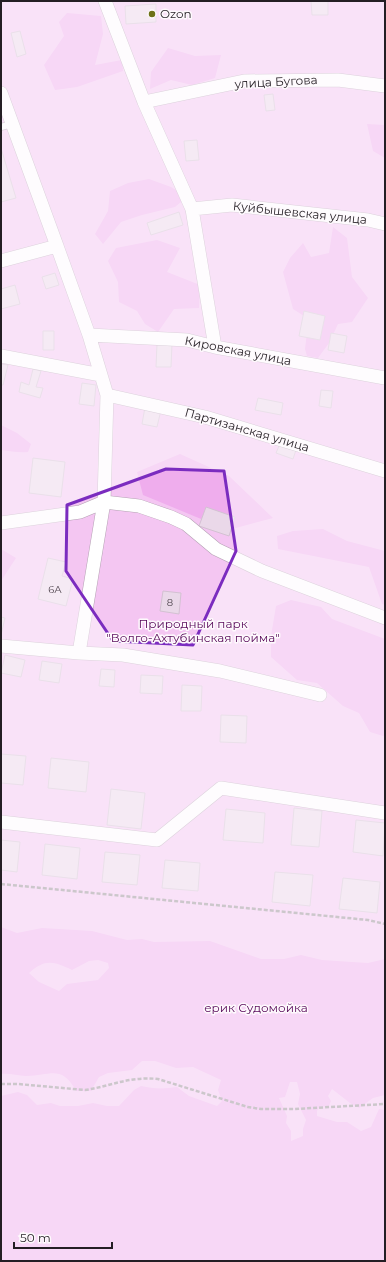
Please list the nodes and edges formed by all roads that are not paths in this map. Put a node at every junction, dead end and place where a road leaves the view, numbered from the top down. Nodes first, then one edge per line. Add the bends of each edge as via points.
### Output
1 (105, 1) edge
2 (385, 86) edge
3 (1, 93) edge
4 (144, 102) junction
5 (7, 126) edge
6 (192, 209) junction
7 (385, 224) edge
8 (57, 246) junction
9 (1, 261) edge
10 (89, 335) junction
11 (216, 347) junction
12 (1, 356) edge
13 (101, 375) junction
14 (385, 378) edge
15 (107, 395) junction
16 (385, 471) edge
17 (104, 502) junction
18 (1, 523) edge
19 (385, 618) edge
20 (1, 646) edge
21 (79, 653) junction
22 (320, 695) dead end
23 (385, 813) edge
24 (1, 822) edge

1 - 4 street
2 - 4 street, улица Бугова via 338,80 244,81
3 - 5 street
4 - 6 street
5 - 8 street
6 - 7 street, Куйбышевская улица via 232,205
6 - 11 street
8 - 9 street
8 - 10 street
10 - 11 street, Кировская улица via 187,340
10 - 13 street
11 - 14 street, Кировская улица
12 - 13 street
13 - 15 street
15 - 16 street, Партизанская улица via 205,417
15 - 17 street
17 - 18 street via 80,512
17 - 19 street via 139,506 171,517 186,524 216,549 249,565
17 - 21 street
20 - 21 street
21 - 22 street via 123,655 220,671
23 - 24 street via 221,788 157,840

